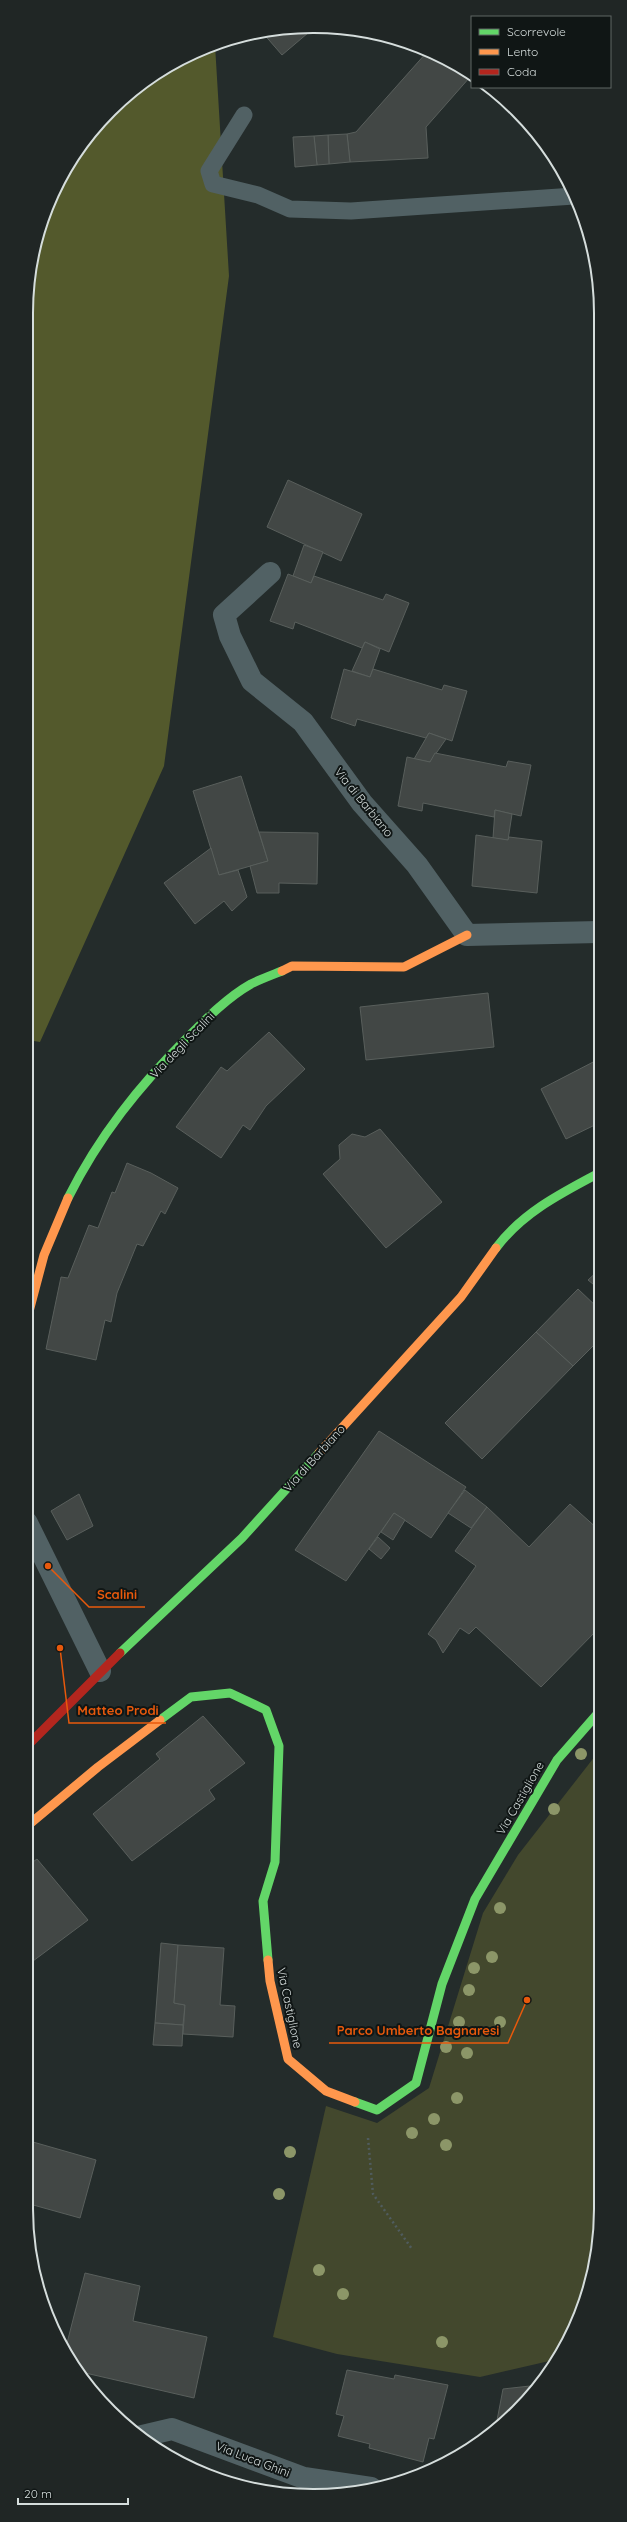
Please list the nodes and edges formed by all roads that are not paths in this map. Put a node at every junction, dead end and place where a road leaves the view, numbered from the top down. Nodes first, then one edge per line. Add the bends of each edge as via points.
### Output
1 (244, 115) dead end
2 (568, 196) edge
3 (270, 573) dead end
4 (594, 932) edge
5 (467, 935) junction
6 (594, 1175) edge
7 (33, 1297) edge
8 (33, 1535) edge
9 (100, 1671) junction
10 (594, 1717) edge
11 (33, 1740) edge
12 (33, 1821) edge
13 (147, 2434) edge
14 (357, 2486) edge

1 - 2 lane via 209,171 213,184 258,195 290,209 351,211
3 - 5 street, Via di Barbiano via 224,615 230,636 252,681 303,722 362,803 417,865
4 - 5 street
5 - 7 street, Via degli Scalini via 404,967 292,966 250,985 208,1016 162,1063 117,1117 88,1158 65,1203 44,1256
6 - 9 street, Via di Barbiano via 547,1201 518,1224 497,1246 461,1297 242,1538
8 - 9 street
9 - 11 street, Via di Barbiano
10 - 12 street, Via Castiglione via 557,1760 475,1899 442,1984 416,2083 377,2110 326,2091 288,2059 270,1981 263,1901 275,1862 279,1746 266,1710 230,1693 191,1697 98,1767
13 - 14 street, Via Luca Ghini via 172,2428 304,2478

